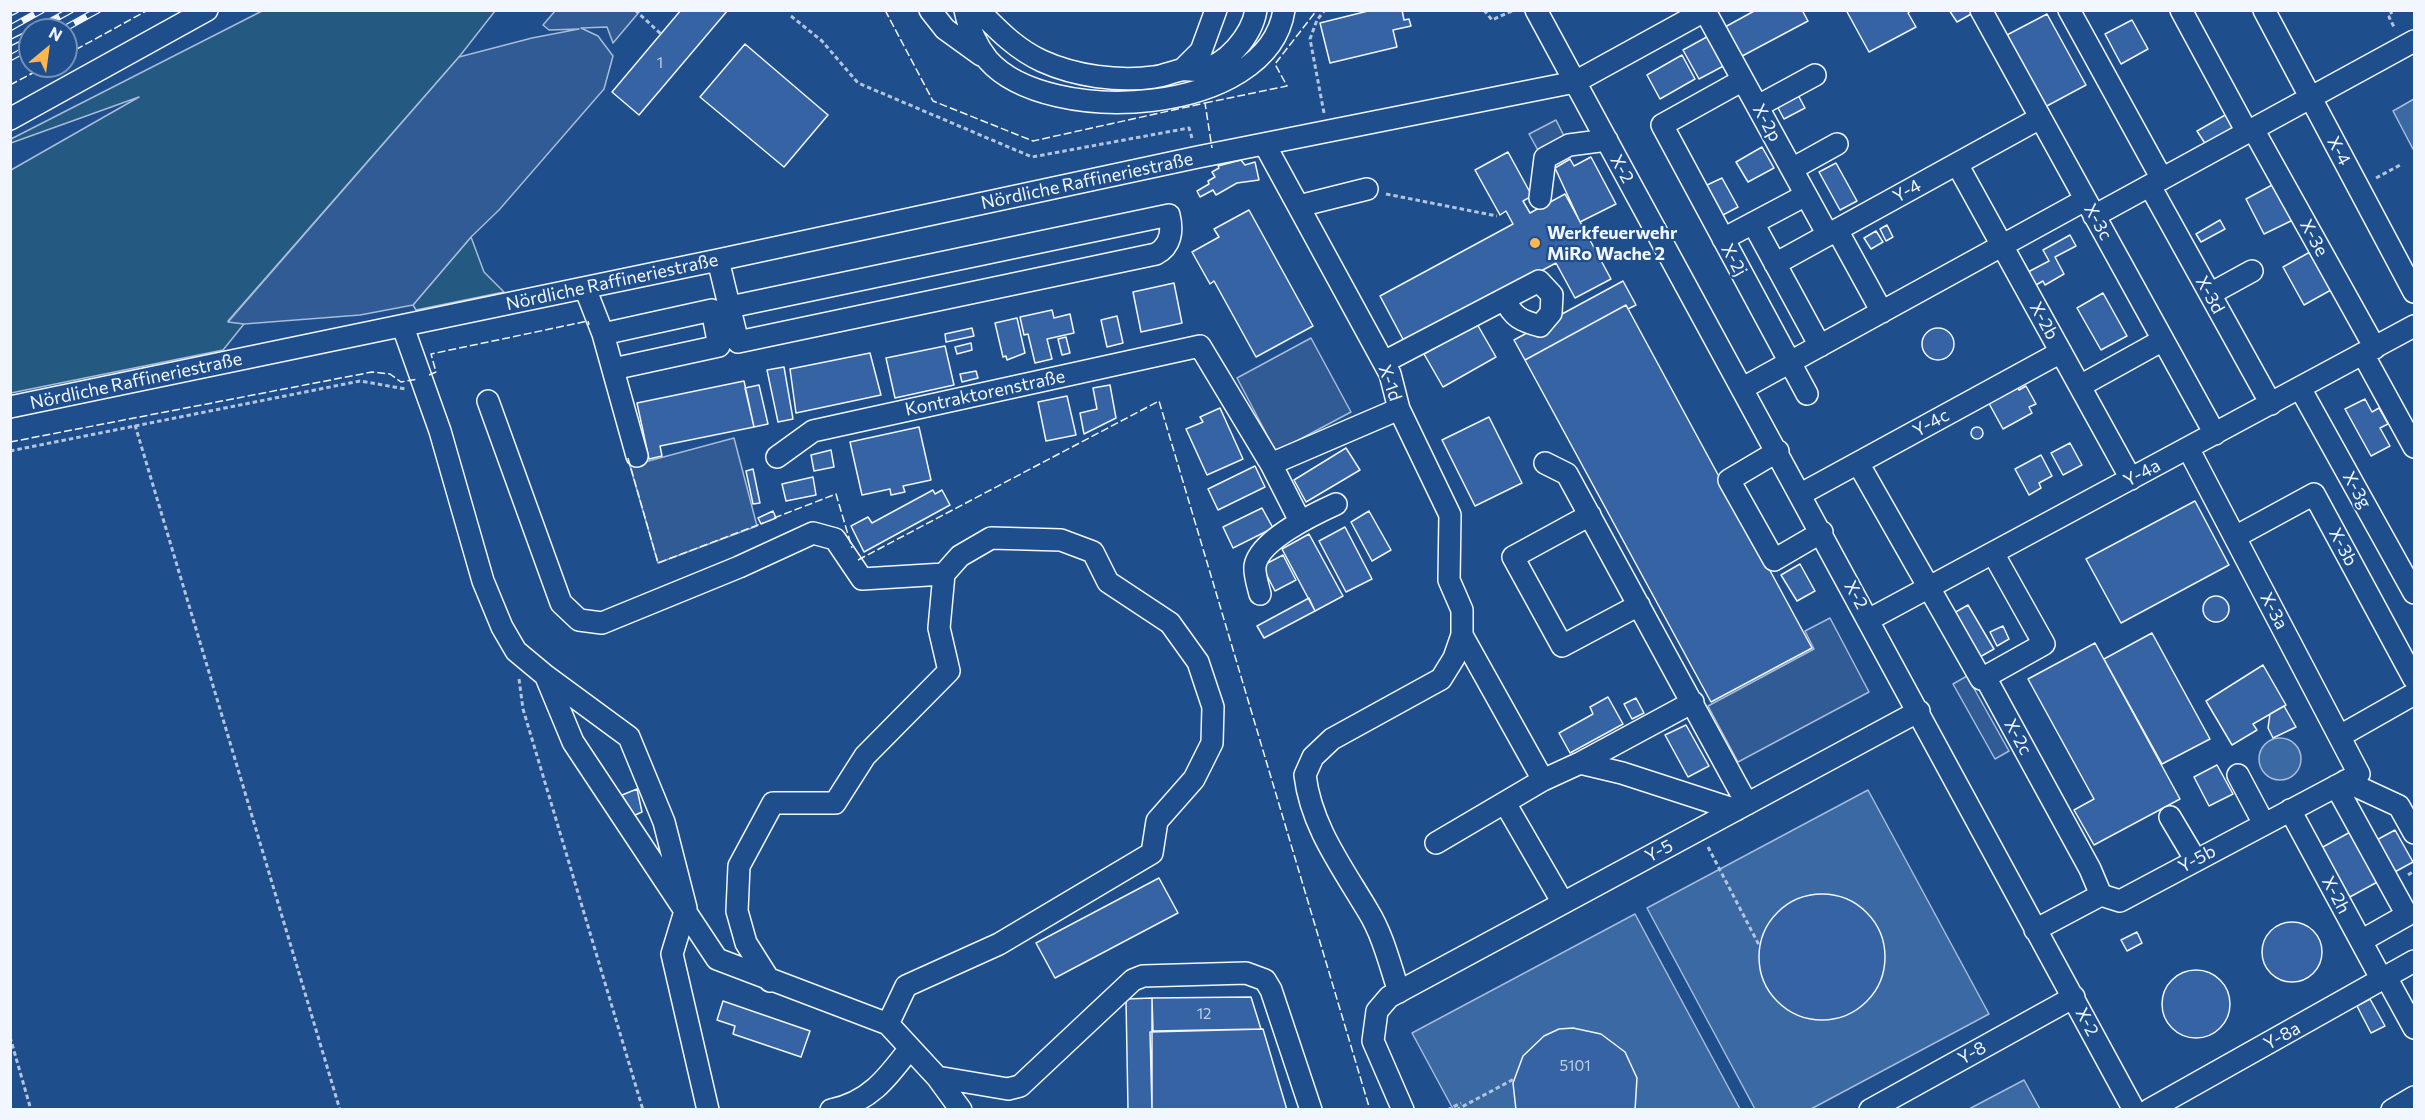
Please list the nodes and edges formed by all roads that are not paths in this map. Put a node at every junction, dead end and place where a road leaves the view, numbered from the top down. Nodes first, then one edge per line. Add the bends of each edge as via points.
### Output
1 (207, 10) edge
2 (930, 10) edge
3 (965, 10) edge
4 (978, 10) edge
5 (1216, 10) edge
6 (1256, 10) edge
7 (1284, 10) edge
8 (1295, 10) edge
9 (1536, 10) edge
10 (1981, 10) edge
11 (2068, 10) edge
12 (2181, 10) edge
13 (2264, 10) edge
14 (1705, 11) edge
15 (1273, 37) junction
16 (2415, 40) edge
17 (989, 61) junction
18 (1182, 70) junction
19 (1815, 75) dead end
20 (1743, 80) junction
21 (1575, 82) junction
22 (2310, 98) junction
23 (1758, 106) junction
24 (2040, 118) junction
25 (10, 119) edge
26 (2250, 130) junction
27 (1607, 140) junction
28 (1837, 144) dead end
29 (1265, 145) junction
30 (1957, 164) junction
31 (1792, 169) junction
32 (2156, 182) junction
33 (1366, 189) road end
34 (1806, 195) junction
35 (1540, 198) dead end
36 (1299, 206) junction
37 (2090, 208) junction
38 (1752, 223) junction
39 (1832, 232) junction
40 (1723, 239) junction
41 (2002, 245) junction
42 (718, 260) junction
43 (1774, 264) junction
44 (2252, 271) dead end
45 (585, 288) junction
46 (2415, 292) edge
47 (2210, 294) junction
48 (1505, 299) dead end
49 (730, 307) junction
50 (1882, 312) junction
51 (2415, 326) edge
52 (403, 327) junction
53 (603, 334) junction
54 (2163, 340) junction
55 (1820, 346) junction
56 (2369, 351) junction
57 (2061, 352) junction
58 (1384, 362) junction
59 (1790, 362) junction
60 (613, 369) junction
61 (2080, 386) junction
62 (1743, 388) junction
63 (2300, 388) junction
64 (1807, 394) dead end
65 (488, 401) dead end
66 (2271, 404) junction
67 (10, 407) edge
68 (1399, 409) junction
69 (2215, 434) junction
70 (2415, 447) edge
71 (2188, 448) junction
72 (1778, 451) junction
73 (637, 456) dead end
74 (777, 457) dead end
75 (1545, 463) dead end
76 (1858, 463) junction
77 (1271, 464) junction
78 (2131, 479) junction
79 (1801, 494) junction
80 (1336, 504) dead end
81 (1590, 515) junction
82 (1300, 521) junction
83 (1822, 532) junction
84 (2235, 537) junction
85 (1993, 553) junction
86 (944, 574) junction
87 (1929, 588) junction
88 (2415, 593) edge
89 (1260, 594) dead end
90 (1639, 605) junction
91 (1870, 619) junction
92 (1462, 635) junction
93 (546, 676) junction
94 (1985, 677) junction
95 (2415, 679) edge
96 (2415, 694) edge
97 (1693, 702) junction
98 (1919, 711) junction
99 (2340, 736) junction
100 (1580, 763) junction
101 (2238, 775) dead end
102 (1543, 780) junction
103 (2347, 780) junction
104 (1505, 803) junction
105 (1741, 807) junction
106 (2290, 810) junction
107 (2170, 818) dead end
108 (2264, 824) junction
109 (2415, 833) edge
110 (1436, 843) dead end
111 (2195, 859) junction
112 (2101, 895) junction
113 (1563, 903) junction
114 (686, 908) junction
115 (2035, 930) junction
116 (2361, 941) junction
117 (2415, 961) edge
118 (2384, 979) junction
119 (770, 981) junction
120 (1399, 992) junction
121 (2074, 998) junction
122 (888, 1024) junction
123 (2415, 1028) edge
124 (910, 1048) junction
125 (937, 1077) junction
126 (2415, 1097) edge
127 (708, 1110) edge
128 (831, 1110) edge
129 (961, 1110) edge
130 (1311, 1110) edge
131 (1403, 1110) edge
132 (1870, 1110) edge
133 (2134, 1110) edge
134 (2149, 1110) edge
135 (2392, 1110) edge

1 - 25 street
2 - 17 street via 945,28
3 - 17 street via 975,41
4 - 18 street via 1010,43 1043,61 1085,75 1144,78
5 - 18 street via 1201,51
6 - 18 street via 1243,40 1228,55 1201,70
7 - 15 street
8 - 15 street
9 - 21 street, X-2
10 - 24 street, X-3c
11 - 32 street, X-3d
12 - 26 street, X-3e
13 - 22 street, X-4
14 - 20 street, X-2p
14 - 21 street
15 - 17 street via 1251,62 1221,84 1205,91 1144,102 1101,102 1062,96 1020,81
16 - 22 street
19 - 23 street
20 - 23 street, X-2p
20 - 40 street, X-2j via 1662,125
21 - 27 street, X-2
21 - 29 street
22 - 26 street
22 - 46 street, X-4
23 - 31 street, X-2p
24 - 30 street, Y-4
24 - 37 street, X-3c
26 - 32 street
26 - 56 street, X-3e
27 - 35 street via 1569,145 1545,158
27 - 62 street, X-2
28 - 31 street
29 - 36 street, X-1d
29 - 42 street, Nördliche Raffineriestraße
30 - 39 street, Y-4
30 - 41 street, X-2b
31 - 34 street, X-2p
32 - 37 street
32 - 47 street, X-3d
33 - 36 street
34 - 38 street
34 - 39 street, X-2p
36 - 58 street, X-1d
37 - 41 street
37 - 54 street, X-3c
38 - 40 street
38 - 43 street
39 - 43 street, Y-4
39 - 50 street, X-2p
40 - 59 street, X-2j
41 - 50 street
41 - 57 street, X-2b
42 - 45 street, Nördliche Raffineriestraße
42 - 49 street
43 - 55 street
44 - 47 street
45 - 52 street, Nördliche Raffineriestraße
45 - 53 street
47 - 66 street, X-3d
48 - 58 street
49 - 49 street via 738,342 1156,254 1168,244 1172,223 1169,215
50 - 55 street
51 - 56 street, Y-4a
52 - 67 street, Nördliche Raffineriestraße
52 - 93 street via 426,387 483,581 516,651
53 - 60 street
53 - 60 street via 712,310 719,346
54 - 61 street
54 - 69 street, X-3c
55 - 59 street
56 - 63 street, Y-4a
56 - 70 street, X-3e
57 - 61 street, X-2b
57 - 76 street, Y-4c
58 - 68 street, X-1d
59 - 62 street
59 - 64 street, X-2j
60 - 73 street
61 - 78 street, X-2b
62 - 72 street, X-2
63 - 66 street, Y-4a
63 - 88 street, X-3g
65 - 86 street via 561,603 579,620 602,623 813,533 835,539 862,579
66 - 69 street, Y-4a
68 - 77 street, X-1d
68 - 92 street via 1450,515 1449,580 1462,610
69 - 71 street, Y-4a
71 - 78 street, Y-4a
71 - 84 street, X-3a
72 - 79 street, X-2
72 - 83 street via 1729,480 1774,560
74 - 77 street, Kontraktorenstraße via 813,431 1200,346
75 - 81 street via 1567,474
76 - 79 street, Y-4c
76 - 87 street, X-2c
77 - 82 street
78 - 85 street, Y-4a
79 - 83 street, X-2
80 - 82 street
81 - 90 street
81 - 90 street via 1513,557 1562,646
82 - 89 street via 1260,553 1254,567
83 - 91 street, X-2
84 - 95 street, X-3b via 2314,494
84 - 99 street, X-3a
85 - 87 street, Y-4a
85 - 94 street via 2044,644
86 - 119 street via 939,628 949,671 865,756 835,803 773,803 739,866 737,911 746,943
86 - 122 street via 960,556 991,538 1061,540 1093,552 1108,582 1170,623 1198,662 1213,707 1212,743 1194,779 1157,821 1152,853 999,944 906,986
87 - 91 street, Y-4a
87 - 94 street, X-2c via 1981,679
90 - 97 street
91 - 98 street, X-2
92 - 102 street
92 - 120 street via 1441,679 1332,739 1313,757 1305,775 1314,816 1369,912
93 - 114 street via 573,742
93 - 114 street via 629,737 664,822
94 - 112 street, X-2c
96 - 99 street
97 - 100 street
97 - 105 street
98 - 105 street, Y-5
98 - 115 street, X-2
99 - 103 street, X-3a
100 - 102 street
100 - 105 street
101 - 108 street
102 - 104 street
103 - 106 street, Y-5b
103 - 109 street via 2399,806
103 - 116 street, X-3a via 2407,915
104 - 110 street
104 - 113 street
105 - 113 street, Y-5
106 - 108 street, Y-5b
106 - 116 street, X-2h
107 - 111 street
108 - 111 street, Y-5b
111 - 112 street, Y-5b via 2120,901
112 - 115 street
113 - 120 street, Y-5
114 - 119 street via 717,959
114 - 127 street via 672,954
115 - 121 street, X-2
116 - 118 street, X-2h
117 - 118 street, Y-8a
118 - 123 street, X-2h
118 - 134 street, Y-8a
119 - 122 street
120 - 131 street, Y-5 via 1377,1011 1373,1041
121 - 132 street, Y-8
121 - 133 street, X-2
122 - 124 street
124 - 125 street
124 - 128 street via 882,1084 847,1107
125 - 129 street
125 - 130 street via 1008,1089 1020,1086 1133,980 1143,976 1246,973 1265,980 1271,990
126 - 135 street

